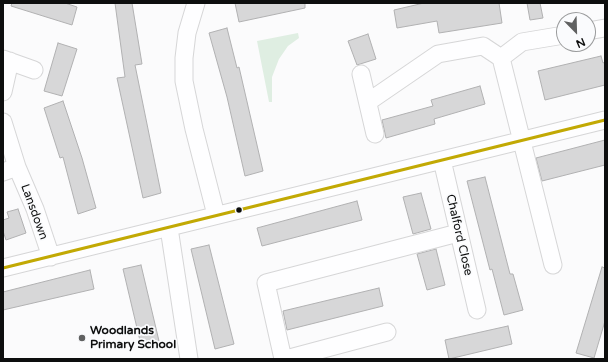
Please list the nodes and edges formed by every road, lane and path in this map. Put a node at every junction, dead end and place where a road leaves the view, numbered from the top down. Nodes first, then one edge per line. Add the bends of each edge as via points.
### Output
1 (196, 3) edge
2 (556, 36) edge
3 (501, 58) junction
4 (7, 60) edge
5 (34, 70) dead end
6 (361, 74) dead end
7 (3, 92) edge
8 (368, 102) junction
9 (605, 120) edge
10 (3, 122) edge
11 (375, 134) dead end
12 (523, 141) junction
13 (442, 160) junction
14 (10, 169) edge
15 (216, 215) junction
16 (169, 228) junction
17 (458, 233) junction
18 (51, 257) junction
19 (553, 265) dead end
20 (3, 268) edge
21 (477, 310) dead end
22 (387, 332) dead end
23 (189, 359) edge
24 (283, 359) edge
25 (286, 359) edge

1 - 15 street via 187,33 184,81
2 - 3 street via 522,42
3 - 8 street via 483,46 438,54
3 - 12 street
4 - 5 street
4 - 7 street
6 - 8 street
8 - 11 street
9 - 12 street
10 - 14 street, Lansdown
12 - 13 street
12 - 19 street
13 - 15 street
13 - 17 street, Chalford Close
14 - 18 street, Lansdown via 35,209
15 - 16 street
16 - 18 street
16 - 23 street
17 - 21 street, Chalford Close
17 - 24 street via 266,283
18 - 20 street
22 - 25 street

